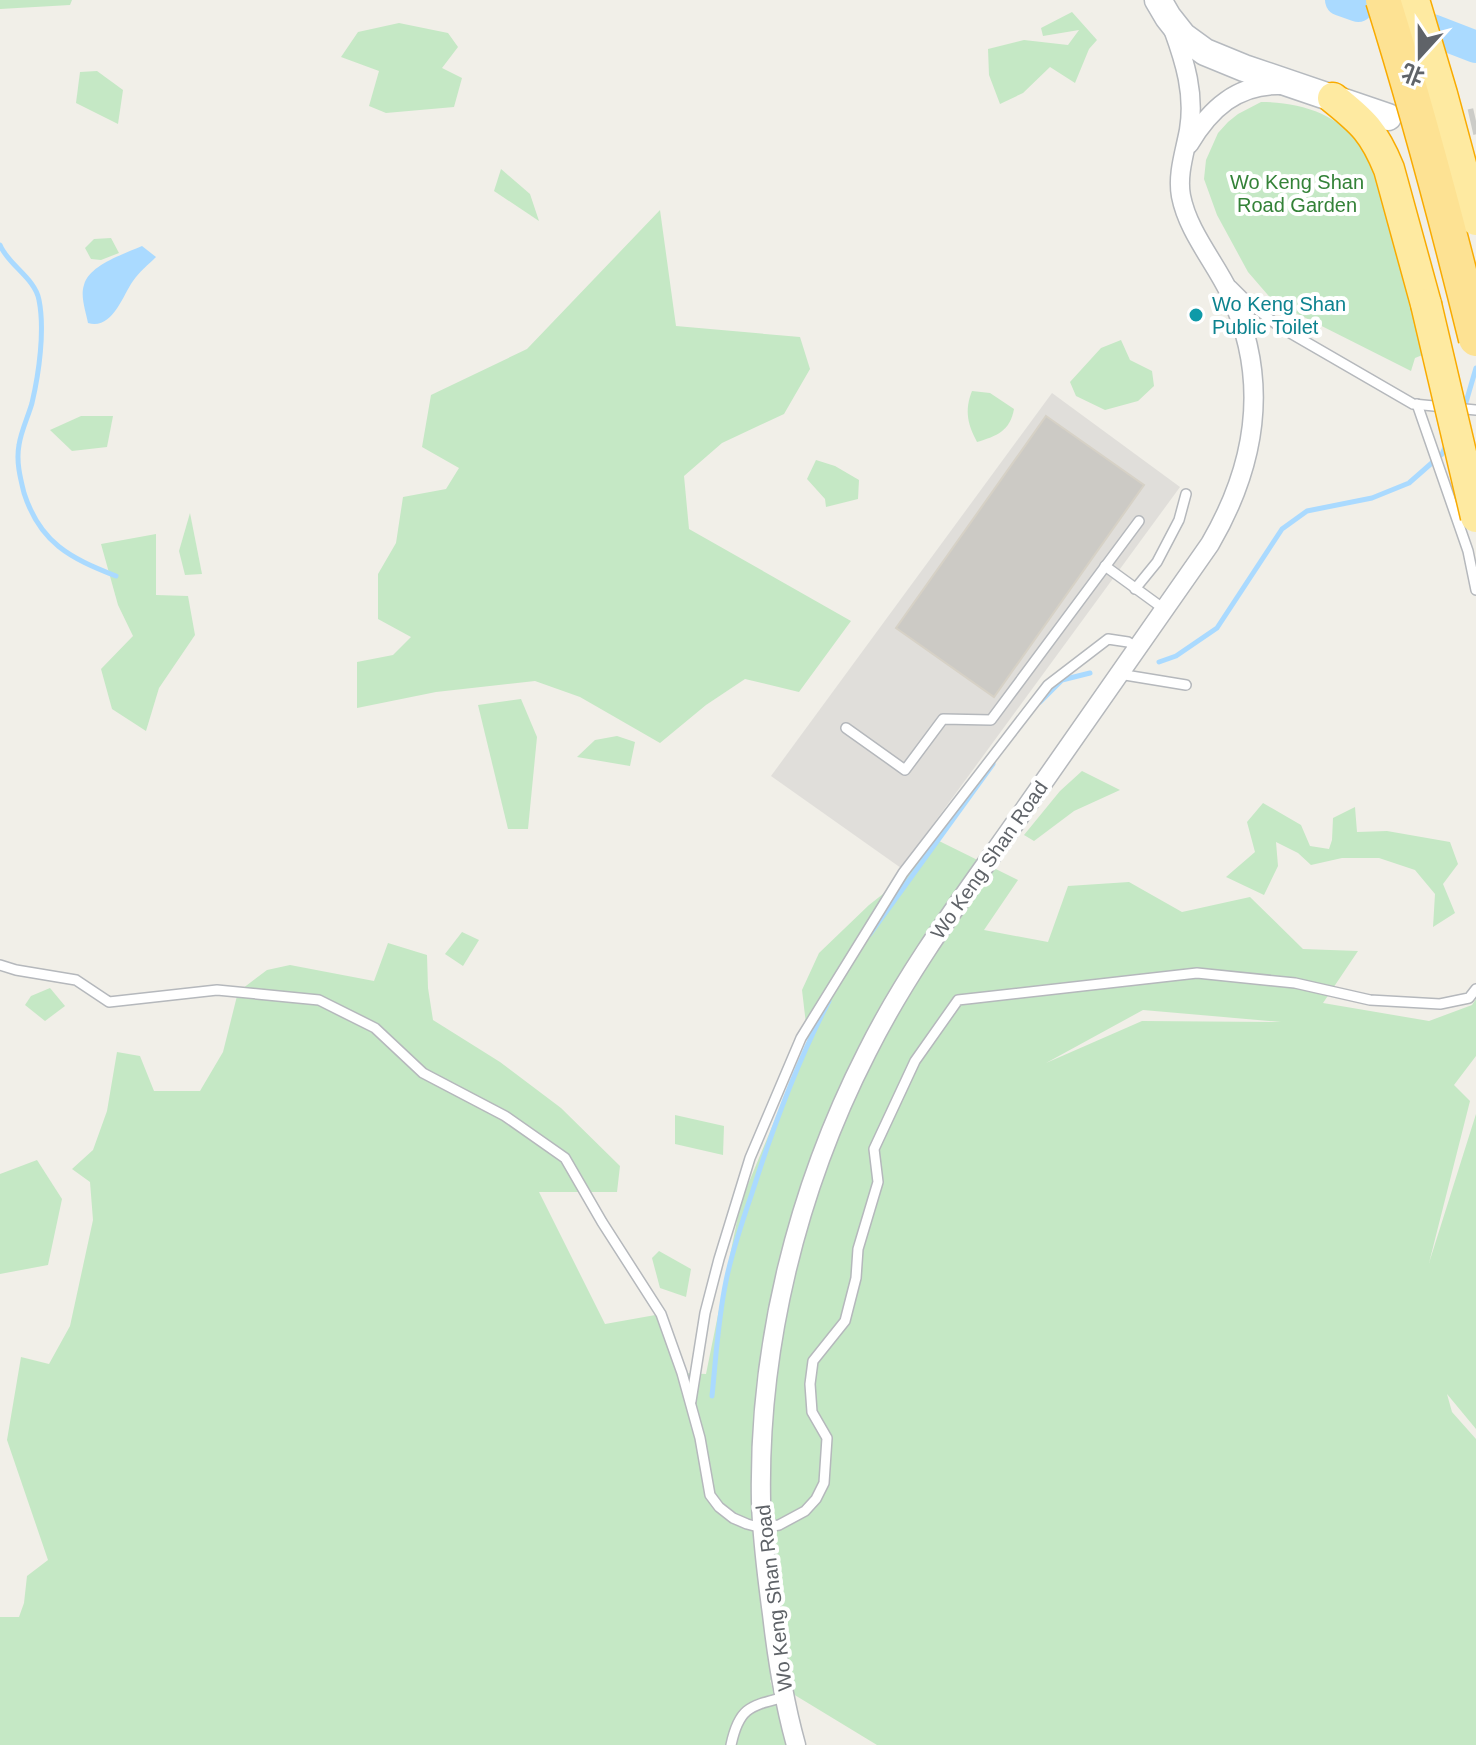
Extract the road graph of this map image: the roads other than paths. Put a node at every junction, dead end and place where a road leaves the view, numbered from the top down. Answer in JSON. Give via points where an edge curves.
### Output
{"nodes":[{"id":1,"x":1383,"y":0,"type":"edge"},
{"id":2,"x":1414,"y":0,"type":"edge"},
{"id":3,"x":1162,"y":7,"type":"edge"},
{"id":4,"x":1295,"y":85,"type":"junction"},
{"id":5,"x":1333,"y":98,"type":"junction"},
{"id":6,"x":1388,"y":117,"type":"dead end"},
{"id":7,"x":1184,"y":153,"type":"junction"},
{"id":8,"x":1476,"y":220,"type":"edge"},
{"id":9,"x":1215,"y":267,"type":"junction"},
{"id":10,"x":1476,"y":339,"type":"edge"},
{"id":11,"x":1417,"y":404,"type":"junction"},
{"id":12,"x":1476,"y":410,"type":"edge"},
{"id":13,"x":1186,"y":494,"type":"dead end"},
{"id":14,"x":1476,"y":517,"type":"edge"},
{"id":15,"x":1139,"y":521,"type":"dead end"},
{"id":16,"x":1105,"y":566,"type":"junction"},
{"id":17,"x":1135,"y":589,"type":"junction"},
{"id":18,"x":1476,"y":590,"type":"edge"},
{"id":19,"x":1165,"y":609,"type":"junction"},
{"id":20,"x":1137,"y":648,"type":"junction"},
{"id":21,"x":1119,"y":674,"type":"junction"},
{"id":22,"x":1186,"y":685,"type":"dead end"},
{"id":23,"x":846,"y":728,"type":"dead end"},
{"id":24,"x":0,"y":965,"type":"edge"},
{"id":25,"x":1476,"y":989,"type":"edge"},
{"id":26,"x":690,"y":1405,"type":"junction"},
{"id":27,"x":762,"y":1528,"type":"junction"},
{"id":28,"x":785,"y":1697,"type":"junction"},
{"id":29,"x":731,"y":1745,"type":"edge"},
{"id":30,"x":796,"y":1745,"type":"edge"}],
"edges":[{"from":1,"to":10,"type":"highway","bridge":true},
{"from":2,"to":8,"type":"highway","bridge":true},
{"from":3,"to":4,"type":"main road","via":[[1183,36],[1205,52]]},
{"from":3,"to":7,"type":"street","name":"Wo Keng Shan Road","via":[[1190,89]]},
{"from":4,"to":5,"type":"main road"},
{"from":4,"to":7,"type":"street","via":[[1259,87],[1231,98],[1212,112]]},
{"from":5,"to":6,"type":"main road"},
{"from":5,"to":14,"type":"highway","bridge":true,"via":[[1368,129],[1389,169]]},
{"from":7,"to":9,"type":"street","name":"Wo Keng Shan Road","via":[[1182,200]]},
{"from":9,"to":11,"type":"lane","via":[[1280,327]]},
{"from":9,"to":19,"type":"street","name":"Wo Keng Shan Road","via":[[1249,350],[1253,429],[1230,507]]},
{"from":11,"to":12,"type":"lane"},
{"from":11,"to":18,"type":"lane","via":[[1468,551]]},
{"from":13,"to":17,"type":"lane","via":[[1157,562]]},
{"from":15,"to":16,"type":"lane"},
{"from":16,"to":17,"type":"lane"},
{"from":16,"to":23,"type":"lane","via":[[991,720],[943,719],[905,770]]},
{"from":17,"to":19,"type":"lane"},
{"from":19,"to":20,"type":"street","name":"Wo Keng Shan Road"},
{"from":20,"to":21,"type":"street","name":"Wo Keng Shan Road"},
{"from":20,"to":26,"type":"lane","via":[[1108,639],[1048,685],[903,873],[801,1038],[750,1158],[723,1244]]},
{"from":21,"to":22,"type":"lane"},
{"from":21,"to":27,"type":"street","name":"Wo Keng Shan Road","via":[[919,961],[836,1118],[799,1222],[776,1324],[764,1417]]},
{"from":24,"to":26,"type":"lane","via":[[76,980],[109,1002],[238,992],[319,1000],[375,1028],[423,1073],[505,1116],[565,1158],[661,1314]]},
{"from":25,"to":27,"type":"lane","via":[[1469,998],[1440,1004],[1398,1002],[1295,983],[1197,973],[958,1000],[915,1061],[874,1149],[878,1182],[845,1321],[813,1361],[812,1412],[827,1438],[824,1483],[805,1511]]},
{"from":26,"to":27,"type":"lane","via":[[710,1495],[733,1518]]},
{"from":27,"to":28,"type":"street","name":"Wo Keng Shan Road"},
{"from":28,"to":29,"type":"lane","via":[[744,1713]]},
{"from":28,"to":30,"type":"street","name":"Wo Keng Shan Road"}]}
